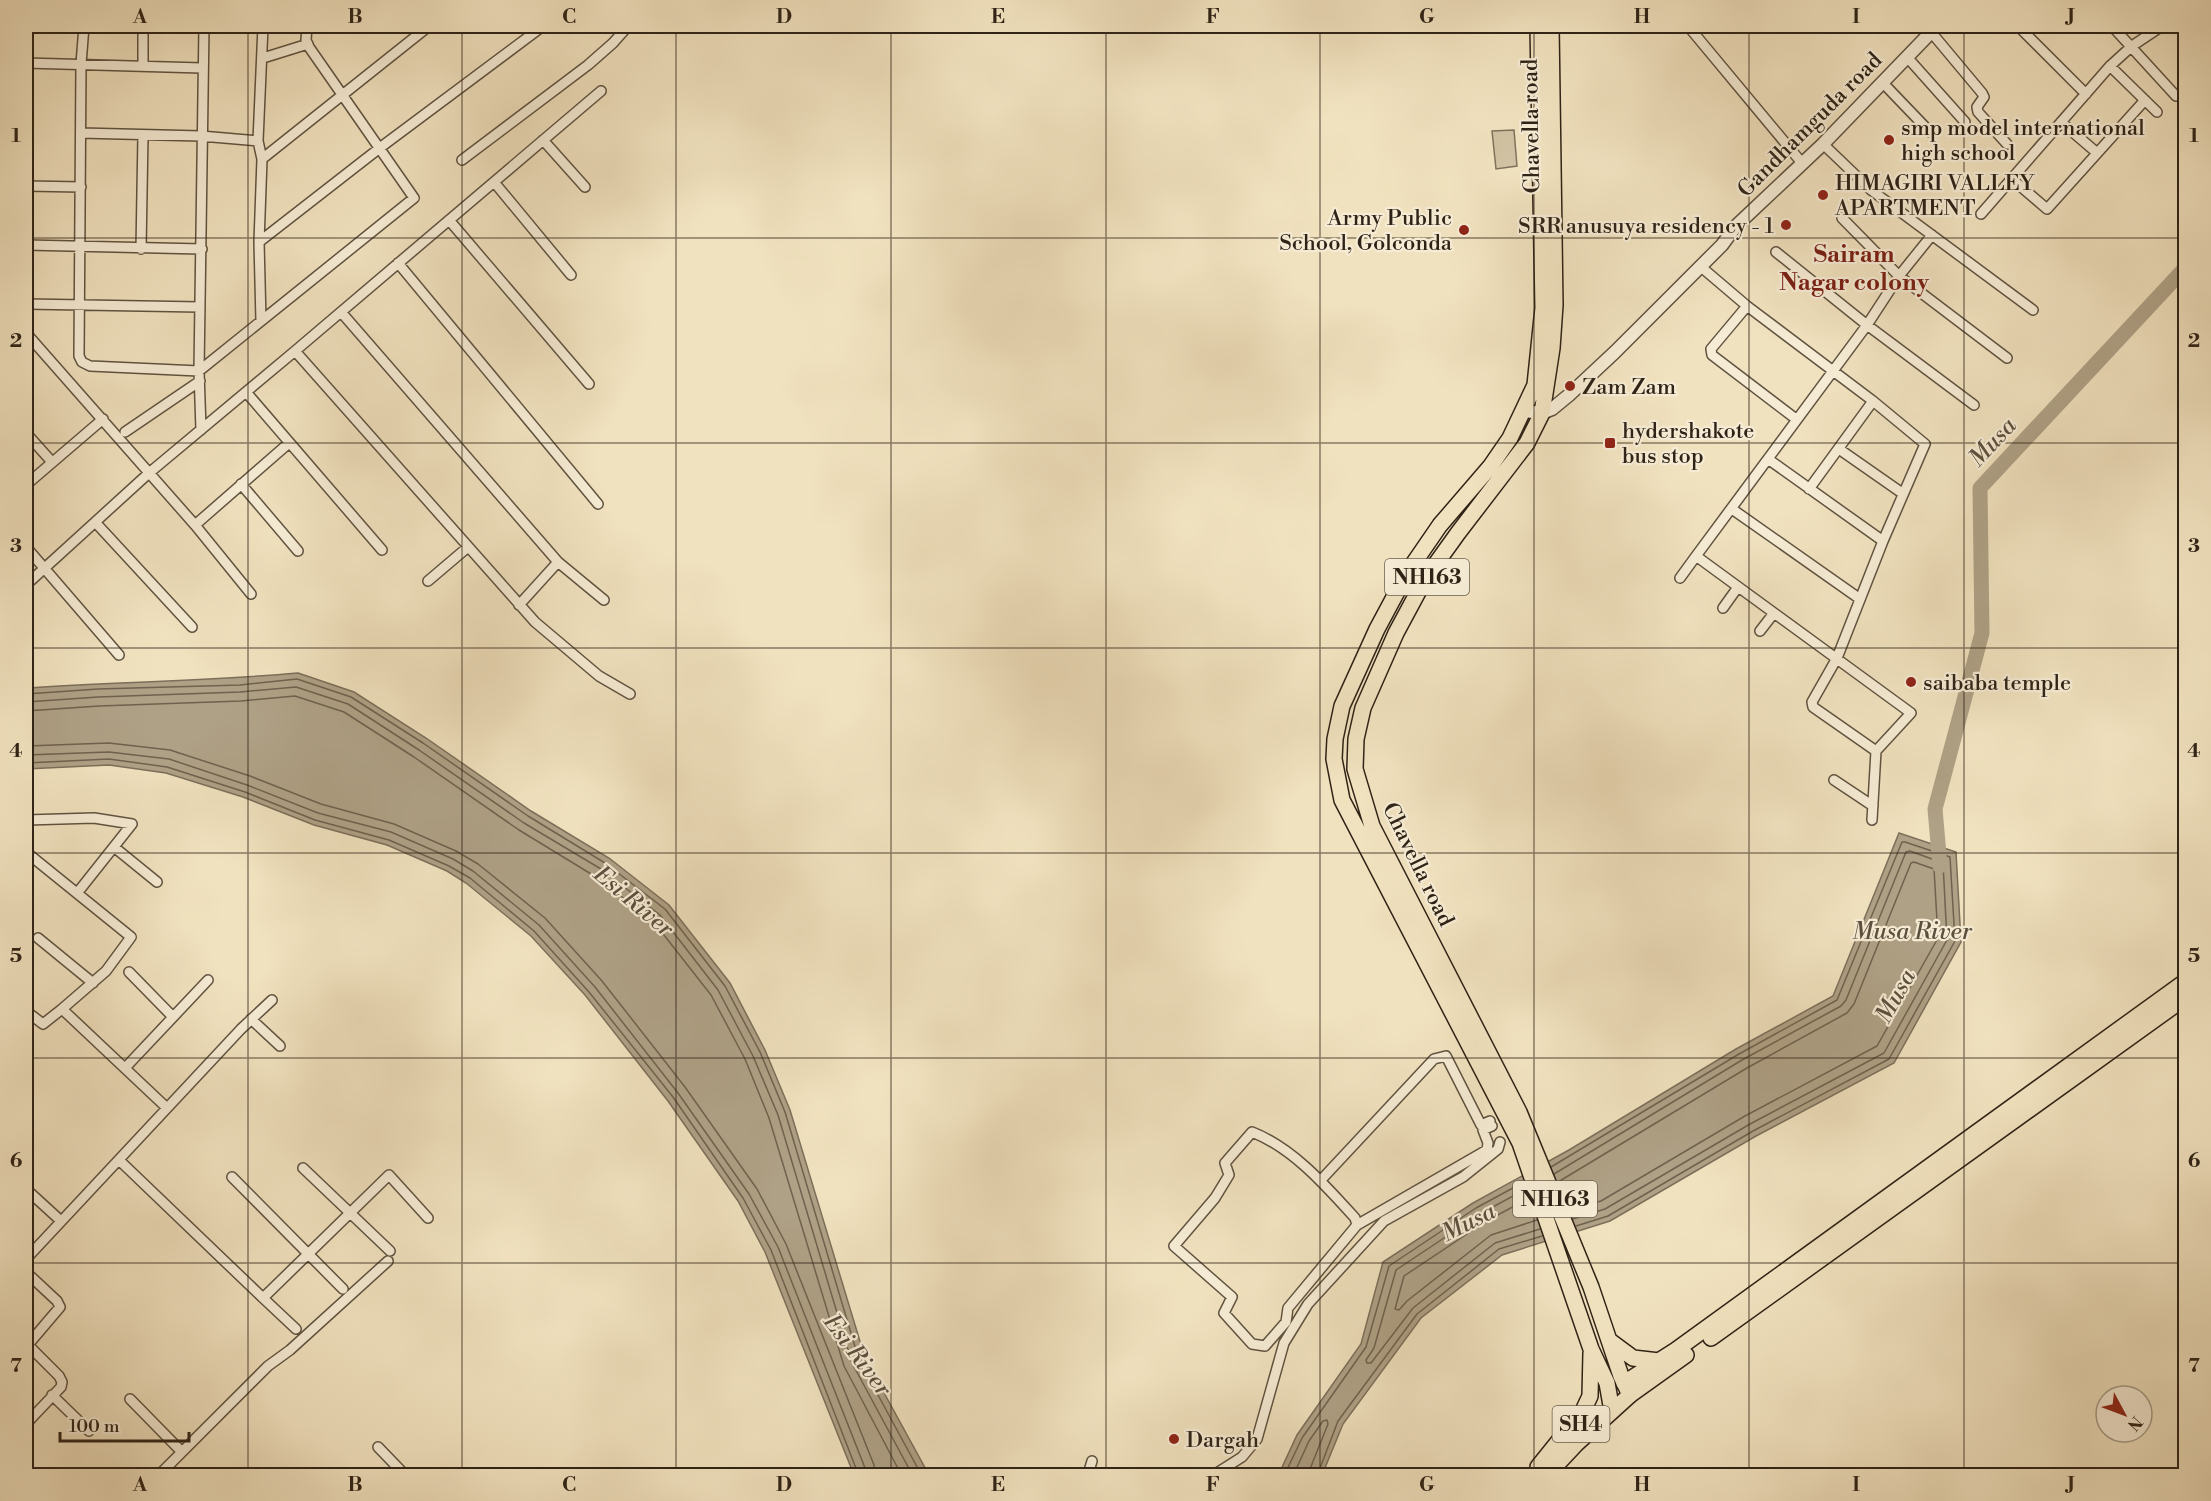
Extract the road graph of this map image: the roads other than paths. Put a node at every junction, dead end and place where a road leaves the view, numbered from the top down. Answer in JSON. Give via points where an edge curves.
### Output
{"nodes":[{"id":1,"x":84,"y":26,"type":"edge"},
{"id":2,"x":143,"y":26,"type":"edge"},
{"id":3,"x":204,"y":26,"type":"edge"},
{"id":4,"x":263,"y":26,"type":"edge"},
{"id":5,"x":307,"y":26,"type":"edge"},
{"id":6,"x":429,"y":26,"type":"edge"},
{"id":7,"x":543,"y":26,"type":"edge"},
{"id":8,"x":628,"y":26,"type":"edge"},
{"id":9,"x":1538,"y":26,"type":"edge"},
{"id":10,"x":1551,"y":26,"type":"edge"},
{"id":11,"x":1688,"y":26,"type":"edge"},
{"id":12,"x":2018,"y":26,"type":"edge"},
{"id":13,"x":2112,"y":26,"type":"edge"},
{"id":14,"x":2162,"y":26,"type":"edge"},
{"id":15,"x":2179,"y":26,"type":"edge"},
{"id":16,"x":1934,"y":29,"type":"edge"},
{"id":17,"x":2186,"y":34,"type":"edge"},
{"id":18,"x":308,"y":44,"type":"junction"},
{"id":19,"x":2132,"y":46,"type":"junction"},
{"id":20,"x":1907,"y":57,"type":"junction"},
{"id":21,"x":263,"y":58,"type":"junction"},
{"id":22,"x":26,"y":63,"type":"edge"},
{"id":23,"x":81,"y":64,"type":"junction"},
{"id":24,"x":143,"y":66,"type":"junction"},
{"id":25,"x":2110,"y":66,"type":"junction"},
{"id":26,"x":202,"y":68,"type":"junction"},
{"id":27,"x":1883,"y":83,"type":"junction"},
{"id":28,"x":601,"y":91,"type":"dead end"},
{"id":29,"x":2086,"y":94,"type":"junction"},
{"id":30,"x":342,"y":96,"type":"junction"},
{"id":31,"x":2176,"y":96,"type":"dead end"},
{"id":32,"x":2145,"y":100,"type":"junction"},
{"id":33,"x":2157,"y":112,"type":"dead end"},
{"id":34,"x":1965,"y":122,"type":"dead end"},
{"id":35,"x":2061,"y":122,"type":"junction"},
{"id":36,"x":1930,"y":132,"type":"dead end"},
{"id":37,"x":81,"y":133,"type":"junction"},
{"id":38,"x":143,"y":135,"type":"junction"},
{"id":39,"x":201,"y":136,"type":"junction"},
{"id":40,"x":543,"y":140,"type":"junction"},
{"id":41,"x":258,"y":141,"type":"junction"},
{"id":42,"x":1823,"y":144,"type":"junction"},
{"id":43,"x":2007,"y":144,"type":"dead end"},
{"id":44,"x":381,"y":147,"type":"junction"},
{"id":45,"x":2096,"y":152,"type":"junction"},
{"id":46,"x":262,"y":159,"type":"junction"},
{"id":47,"x":462,"y":160,"type":"dead end"},
{"id":48,"x":1802,"y":163,"type":"junction"},
{"id":49,"x":2012,"y":179,"type":"junction"},
{"id":50,"x":494,"y":182,"type":"junction"},
{"id":51,"x":26,"y":186,"type":"edge"},
{"id":52,"x":81,"y":187,"type":"junction"},
{"id":53,"x":585,"y":187,"type":"dead end"},
{"id":54,"x":1981,"y":214,"type":"dead end"},
{"id":55,"x":1842,"y":218,"type":"dead end"},
{"id":56,"x":449,"y":220,"type":"junction"},
{"id":57,"x":1932,"y":235,"type":"junction"},
{"id":58,"x":259,"y":242,"type":"junction"},
{"id":59,"x":26,"y":245,"type":"edge"},
{"id":60,"x":81,"y":246,"type":"junction"},
{"id":61,"x":141,"y":249,"type":"junction"},
{"id":62,"x":202,"y":249,"type":"junction"},
{"id":63,"x":1776,"y":252,"type":"dead end"},
{"id":64,"x":398,"y":263,"type":"junction"},
{"id":65,"x":1700,"y":266,"type":"junction"},
{"id":66,"x":571,"y":275,"type":"dead end"},
{"id":67,"x":1899,"y":276,"type":"junction"},
{"id":68,"x":26,"y":304,"type":"edge"},
{"id":69,"x":81,"y":305,"type":"junction"},
{"id":70,"x":1747,"y":306,"type":"junction"},
{"id":71,"x":200,"y":307,"type":"junction"},
{"id":72,"x":2033,"y":310,"type":"dead end"},
{"id":73,"x":341,"y":312,"type":"junction"},
{"id":74,"x":261,"y":321,"type":"junction"},
{"id":75,"x":1867,"y":325,"type":"junction"},
{"id":76,"x":26,"y":333,"type":"edge"},
{"id":77,"x":295,"y":351,"type":"junction"},
{"id":78,"x":2007,"y":358,"type":"dead end"},
{"id":79,"x":1832,"y":371,"type":"junction"},
{"id":80,"x":199,"y":376,"type":"junction"},
{"id":81,"x":589,"y":384,"type":"dead end"},
{"id":82,"x":246,"y":392,"type":"junction"},
{"id":83,"x":1873,"y":401,"type":"junction"},
{"id":84,"x":1974,"y":405,"type":"dead end"},
{"id":85,"x":1524,"y":411,"type":"junction"},
{"id":86,"x":1542,"y":413,"type":"junction"},
{"id":87,"x":102,"y":418,"type":"junction"},
{"id":88,"x":1796,"y":419,"type":"junction"},
{"id":89,"x":201,"y":430,"type":"junction"},
{"id":90,"x":125,"y":432,"type":"dead end"},
{"id":91,"x":26,"y":433,"type":"edge"},
{"id":92,"x":290,"y":443,"type":"junction"},
{"id":93,"x":1839,"y":449,"type":"junction"},
{"id":94,"x":1768,"y":459,"type":"junction"},
{"id":95,"x":52,"y":462,"type":"junction"},
{"id":96,"x":149,"y":473,"type":"junction"},
{"id":97,"x":26,"y":484,"type":"edge"},
{"id":98,"x":241,"y":484,"type":"junction"},
{"id":99,"x":1809,"y":489,"type":"junction"},
{"id":100,"x":1902,"y":493,"type":"junction"},
{"id":101,"x":598,"y":504,"type":"dead end"},
{"id":102,"x":1732,"y":509,"type":"junction"},
{"id":103,"x":95,"y":522,"type":"junction"},
{"id":104,"x":195,"y":525,"type":"junction"},
{"id":105,"x":1882,"y":541,"type":"junction"},
{"id":106,"x":26,"y":547,"type":"edge"},
{"id":107,"x":468,"y":547,"type":"junction"},
{"id":108,"x":382,"y":550,"type":"dead end"},
{"id":109,"x":298,"y":551,"type":"dead end"},
{"id":110,"x":1696,"y":556,"type":"junction"},
{"id":111,"x":558,"y":562,"type":"junction"},
{"id":112,"x":44,"y":569,"type":"junction"},
{"id":113,"x":1680,"y":578,"type":"dead end"},
{"id":114,"x":428,"y":581,"type":"dead end"},
{"id":115,"x":26,"y":585,"type":"edge"},
{"id":116,"x":1738,"y":587,"type":"junction"},
{"id":117,"x":251,"y":594,"type":"dead end"},
{"id":118,"x":1860,"y":599,"type":"junction"},
{"id":119,"x":604,"y":600,"type":"dead end"},
{"id":120,"x":519,"y":605,"type":"junction"},
{"id":121,"x":1723,"y":608,"type":"dead end"},
{"id":122,"x":1774,"y":613,"type":"junction"},
{"id":123,"x":192,"y":627,"type":"dead end"},
{"id":124,"x":1760,"y":631,"type":"dead end"},
{"id":125,"x":119,"y":655,"type":"dead end"},
{"id":126,"x":1837,"y":658,"type":"junction"},
{"id":127,"x":630,"y":694,"type":"dead end"},
{"id":128,"x":1876,"y":751,"type":"junction"},
{"id":129,"x":1834,"y":780,"type":"dead end"},
{"id":130,"x":1873,"y":806,"type":"junction"},
{"id":131,"x":26,"y":820,"type":"edge"},
{"id":132,"x":1872,"y":820,"type":"dead end"},
{"id":133,"x":114,"y":847,"type":"junction"},
{"id":134,"x":26,"y":852,"type":"edge"},
{"id":135,"x":157,"y":882,"type":"dead end"},
{"id":136,"x":78,"y":892,"type":"junction"},
{"id":137,"x":39,"y":938,"type":"dead end"},
{"id":138,"x":129,"y":972,"type":"dead end"},
{"id":139,"x":208,"y":980,"type":"dead end"},
{"id":140,"x":2186,"y":981,"type":"edge"},
{"id":141,"x":93,"y":983,"type":"junction"},
{"id":142,"x":2186,"y":997,"type":"edge"},
{"id":143,"x":272,"y":1000,"type":"dead end"},
{"id":144,"x":62,"y":1009,"type":"junction"},
{"id":145,"x":26,"y":1011,"type":"edge"},
{"id":146,"x":172,"y":1016,"type":"junction"},
{"id":147,"x":251,"y":1019,"type":"junction"},
{"id":148,"x":280,"y":1046,"type":"dead end"},
{"id":149,"x":124,"y":1068,"type":"junction"},
{"id":150,"x":167,"y":1108,"type":"junction"},
{"id":151,"x":1513,"y":1115,"type":"junction"},
{"id":152,"x":1488,"y":1143,"type":"junction"},
{"id":153,"x":119,"y":1160,"type":"junction"},
{"id":154,"x":303,"y":1168,"type":"dead end"},
{"id":155,"x":232,"y":1177,"type":"dead end"},
{"id":156,"x":1321,"y":1180,"type":"junction"},
{"id":157,"x":26,"y":1190,"type":"edge"},
{"id":158,"x":349,"y":1212,"type":"junction"},
{"id":159,"x":428,"y":1218,"type":"dead end"},
{"id":160,"x":61,"y":1221,"type":"junction"},
{"id":161,"x":1357,"y":1225,"type":"junction"},
{"id":162,"x":307,"y":1254,"type":"junction"},
{"id":163,"x":26,"y":1259,"type":"edge"},
{"id":164,"x":26,"y":1272,"type":"edge"},
{"id":165,"x":343,"y":1289,"type":"dead end"},
{"id":166,"x":263,"y":1298,"type":"junction"},
{"id":167,"x":296,"y":1329,"type":"dead end"},
{"id":168,"x":1610,"y":1341,"type":"junction"},
{"id":169,"x":26,"y":1346,"type":"edge"},
{"id":170,"x":1591,"y":1349,"type":"junction"},
{"id":171,"x":1659,"y":1361,"type":"junction"},
{"id":172,"x":1625,"y":1385,"type":"junction"},
{"id":173,"x":52,"y":1395,"type":"junction"},
{"id":174,"x":1609,"y":1397,"type":"junction"},
{"id":175,"x":130,"y":1399,"type":"dead end"},
{"id":176,"x":26,"y":1424,"type":"edge"},
{"id":177,"x":89,"y":1431,"type":"dead end"},
{"id":178,"x":378,"y":1447,"type":"dead end"},
{"id":179,"x":181,"y":1451,"type":"junction"},
{"id":180,"x":1092,"y":1461,"type":"dead end"},
{"id":181,"x":1538,"y":1473,"type":"edge"},
{"id":182,"x":158,"y":1476,"type":"edge"},
{"id":183,"x":406,"y":1476,"type":"edge"},
{"id":184,"x":1090,"y":1476,"type":"edge"},
{"id":185,"x":1212,"y":1476,"type":"edge"}],
"edges":[{"from":1,"to":23,"type":"street"},
{"from":2,"to":24,"type":"street"},
{"from":3,"to":26,"type":"street"},
{"from":4,"to":21,"type":"street"},
{"from":5,"to":18,"type":"street"},
{"from":6,"to":30,"type":"street"},
{"from":7,"to":44,"type":"street"},
{"from":8,"to":47,"type":"street","via":[[588,65]]},
{"from":9,"to":85,"type":"main road","name":"Chavella road","number":"NH163","via":[[1543,308],[1535,385]]},
{"from":10,"to":86,"type":"main road","name":"Chavella road","number":"NH163","via":[[1554,305]]},
{"from":11,"to":48,"type":"street"},
{"from":12,"to":29,"type":"street"},
{"from":13,"to":19,"type":"street"},
{"from":14,"to":19,"type":"street"},
{"from":15,"to":17,"type":"street"},
{"from":16,"to":20,"type":"street","name":"Gandhamguda road"},
{"from":16,"to":43,"type":"street","via":[[1982,93],[1978,112]]},
{"from":18,"to":21,"type":"street"},
{"from":18,"to":30,"type":"street"},
{"from":19,"to":25,"type":"street"},
{"from":19,"to":31,"type":"street"},
{"from":20,"to":27,"type":"street","name":"Gandhamguda road"},
{"from":20,"to":34,"type":"street"},
{"from":21,"to":41,"type":"street"},
{"from":22,"to":23,"type":"street"},
{"from":23,"to":24,"type":"street"},
{"from":23,"to":37,"type":"street"},
{"from":24,"to":26,"type":"street"},
{"from":25,"to":29,"type":"street"},
{"from":25,"to":32,"type":"street"},
{"from":26,"to":39,"type":"street"},
{"from":27,"to":36,"type":"street"},
{"from":27,"to":42,"type":"street","name":"Gandhamguda road"},
{"from":28,"to":40,"type":"street"},
{"from":29,"to":35,"type":"street"},
{"from":30,"to":44,"type":"street"},
{"from":30,"to":46,"type":"street"},
{"from":32,"to":33,"type":"street"},
{"from":32,"to":45,"type":"street"},
{"from":35,"to":45,"type":"street"},
{"from":35,"to":49,"type":"street"},
{"from":37,"to":38,"type":"street"},
{"from":37,"to":52,"type":"street"},
{"from":38,"to":39,"type":"street"},
{"from":38,"to":61,"type":"street"},
{"from":39,"to":41,"type":"street"},
{"from":39,"to":62,"type":"street"},
{"from":40,"to":50,"type":"street"},
{"from":40,"to":53,"type":"street"},
{"from":41,"to":46,"type":"street"},
{"from":42,"to":48,"type":"street","name":"Gandhamguda road"},
{"from":42,"to":57,"type":"street","via":[[1871,190]]},
{"from":44,"to":58,"type":"street"},
{"from":44,"to":74,"type":"street","via":[[414,198]]},
{"from":45,"to":49,"type":"street","via":[[2047,209]]},
{"from":46,"to":58,"type":"street"},
{"from":48,"to":65,"type":"street","name":"Gandhamguda road"},
{"from":49,"to":54,"type":"street"},
{"from":50,"to":56,"type":"street"},
{"from":50,"to":66,"type":"street"},
{"from":51,"to":52,"type":"street"},
{"from":52,"to":60,"type":"street"},
{"from":55,"to":67,"type":"street"},
{"from":56,"to":64,"type":"street"},
{"from":56,"to":81,"type":"street"},
{"from":57,"to":67,"type":"street"},
{"from":57,"to":72,"type":"street"},
{"from":58,"to":74,"type":"street"},
{"from":59,"to":60,"type":"street"},
{"from":60,"to":61,"type":"street"},
{"from":60,"to":69,"type":"street"},
{"from":61,"to":62,"type":"street"},
{"from":62,"to":71,"type":"street"},
{"from":63,"to":75,"type":"street"},
{"from":64,"to":73,"type":"street"},
{"from":64,"to":101,"type":"street"},
{"from":65,"to":70,"type":"street"},
{"from":65,"to":86,"type":"street","name":"Gandhamguda road","via":[[1569,395]]},
{"from":67,"to":75,"type":"street"},
{"from":67,"to":78,"type":"street"},
{"from":68,"to":69,"type":"street"},
{"from":69,"to":71,"type":"street"},
{"from":69,"to":80,"type":"street","via":[[82,362],[90,366]]},
{"from":70,"to":79,"type":"street"},
{"from":70,"to":88,"type":"street","via":[[1711,349],[1712,355]]},
{"from":71,"to":80,"type":"street"},
{"from":73,"to":77,"type":"street"},
{"from":73,"to":111,"type":"street"},
{"from":74,"to":80,"type":"street"},
{"from":75,"to":79,"type":"street"},
{"from":75,"to":84,"type":"street"},
{"from":76,"to":87,"type":"street"},
{"from":77,"to":82,"type":"street"},
{"from":77,"to":107,"type":"street"},
{"from":79,"to":83,"type":"street"},
{"from":79,"to":88,"type":"street"},
{"from":80,"to":89,"type":"street"},
{"from":80,"to":90,"type":"street"},
{"from":82,"to":89,"type":"street"},
{"from":82,"to":92,"type":"street"},
{"from":83,"to":93,"type":"street"},
{"from":83,"to":100,"type":"street","via":[[1925,444]]},
{"from":85,"to":86,"type":"street"},
{"from":85,"to":151,"type":"main road","name":"Chavella road","number":"NH163","via":[[1497,457],[1440,525],[1407,573],[1342,706],[1334,759],[1342,800]]},
{"from":86,"to":151,"type":"main road","name":"Chavella road","number":"NH163","via":[[1527,443],[1425,579],[1363,708],[1355,755],[1359,788],[1372,826]]},
{"from":87,"to":95,"type":"street"},
{"from":87,"to":96,"type":"street"},
{"from":88,"to":94,"type":"street"},
{"from":89,"to":96,"type":"street"},
{"from":91,"to":95,"type":"street"},
{"from":92,"to":98,"type":"street"},
{"from":92,"to":108,"type":"street"},
{"from":93,"to":99,"type":"street"},
{"from":93,"to":100,"type":"street"},
{"from":94,"to":99,"type":"street"},
{"from":94,"to":102,"type":"street"},
{"from":95,"to":97,"type":"street"},
{"from":96,"to":103,"type":"street"},
{"from":96,"to":104,"type":"street"},
{"from":98,"to":104,"type":"street"},
{"from":98,"to":109,"type":"street"},
{"from":99,"to":105,"type":"street"},
{"from":100,"to":105,"type":"street"},
{"from":102,"to":110,"type":"street"},
{"from":102,"to":118,"type":"street"},
{"from":103,"to":112,"type":"street"},
{"from":103,"to":123,"type":"street"},
{"from":104,"to":117,"type":"street"},
{"from":105,"to":118,"type":"street"},
{"from":106,"to":112,"type":"street"},
{"from":107,"to":114,"type":"street"},
{"from":107,"to":120,"type":"street"},
{"from":110,"to":113,"type":"street"},
{"from":110,"to":116,"type":"street"},
{"from":111,"to":119,"type":"street"},
{"from":111,"to":120,"type":"street"},
{"from":112,"to":115,"type":"street"},
{"from":112,"to":125,"type":"street"},
{"from":116,"to":121,"type":"street"},
{"from":116,"to":122,"type":"street"},
{"from":118,"to":126,"type":"street"},
{"from":120,"to":127,"type":"street","via":[[591,669]]},
{"from":122,"to":124,"type":"street"},
{"from":122,"to":126,"type":"street"},
{"from":126,"to":128,"type":"street","via":[[1813,699],[1813,707]]},
{"from":126,"to":128,"type":"street","via":[[1911,713]]},
{"from":128,"to":130,"type":"street"},
{"from":129,"to":130,"type":"street"},
{"from":130,"to":132,"type":"street"},
{"from":131,"to":133,"type":"street","via":[[94,818],[132,825]]},
{"from":133,"to":135,"type":"street"},
{"from":133,"to":136,"type":"street"},
{"from":134,"to":136,"type":"street"},
{"from":136,"to":141,"type":"street","via":[[131,937]]},
{"from":137,"to":141,"type":"street"},
{"from":138,"to":146,"type":"street"},
{"from":139,"to":146,"type":"street"},
{"from":140,"to":171,"type":"main road"},
{"from":141,"to":144,"type":"street"},
{"from":142,"to":172,"type":"main road"},
{"from":143,"to":147,"type":"street"},
{"from":144,"to":145,"type":"street","via":[[43,1024]]},
{"from":144,"to":149,"type":"street"},
{"from":146,"to":149,"type":"street"},
{"from":147,"to":148,"type":"street"},
{"from":147,"to":150,"type":"street"},
{"from":149,"to":150,"type":"street"},
{"from":150,"to":153,"type":"street"},
{"from":151,"to":168,"type":"main road","name":"Chavella road","number":"NH163","via":[[1591,1287]]},
{"from":151,"to":170,"type":"main road","number":"NH163"},
{"from":152,"to":156,"type":"street","via":[[1486,1126],[1446,1056],[1434,1059]]},
{"from":152,"to":161,"type":"street","via":[[1487,1150],[1476,1158]]},
{"from":152,"to":185,"type":"street","via":[[1499,1140],[1498,1149],[1463,1177],[1383,1221],[1308,1304],[1284,1343],[1257,1438],[1242,1457]]},
{"from":153,"to":160,"type":"street"},
{"from":153,"to":166,"type":"street"},
{"from":154,"to":158,"type":"street"},
{"from":155,"to":162,"type":"street"},
{"from":156,"to":161,"type":"street"},
{"from":156,"to":161,"type":"street","via":[[1269,1139],[1252,1132],[1225,1163],[1229,1175],[1215,1198],[1174,1246],[1232,1297],[1224,1313],[1252,1344],[1265,1346],[1286,1322],[1288,1308]]},
{"from":157,"to":160,"type":"street"},
{"from":158,"to":159,"type":"street","via":[[389,1175]]},
{"from":158,"to":162,"type":"street"},
{"from":158,"to":179,"type":"street","via":[[389,1256]]},
{"from":160,"to":163,"type":"street"},
{"from":162,"to":165,"type":"street"},
{"from":162,"to":166,"type":"street"},
{"from":164,"to":169,"type":"street","via":[[60,1307]]},
{"from":166,"to":167,"type":"street"},
{"from":168,"to":171,"type":"main road","via":[[1633,1358]]},
{"from":168,"to":172,"type":"main road","name":"Chavella road","number":"NH163"},
{"from":169,"to":173,"type":"street","via":[[59,1376],[61,1387]]},
{"from":170,"to":174,"type":"main road","number":"NH163"},
{"from":170,"to":181,"type":"main road","number":"NH163","via":[[1590,1396]]},
{"from":171,"to":172,"type":"main road","number":"SH4"},
{"from":172,"to":174,"type":"main road","number":"NH163"},
{"from":173,"to":176,"type":"street"},
{"from":173,"to":177,"type":"street"},
{"from":174,"to":181,"type":"main road","number":"NH163"},
{"from":175,"to":179,"type":"street"},
{"from":178,"to":183,"type":"street"},
{"from":179,"to":182,"type":"street"},
{"from":180,"to":184,"type":"street"}]}
